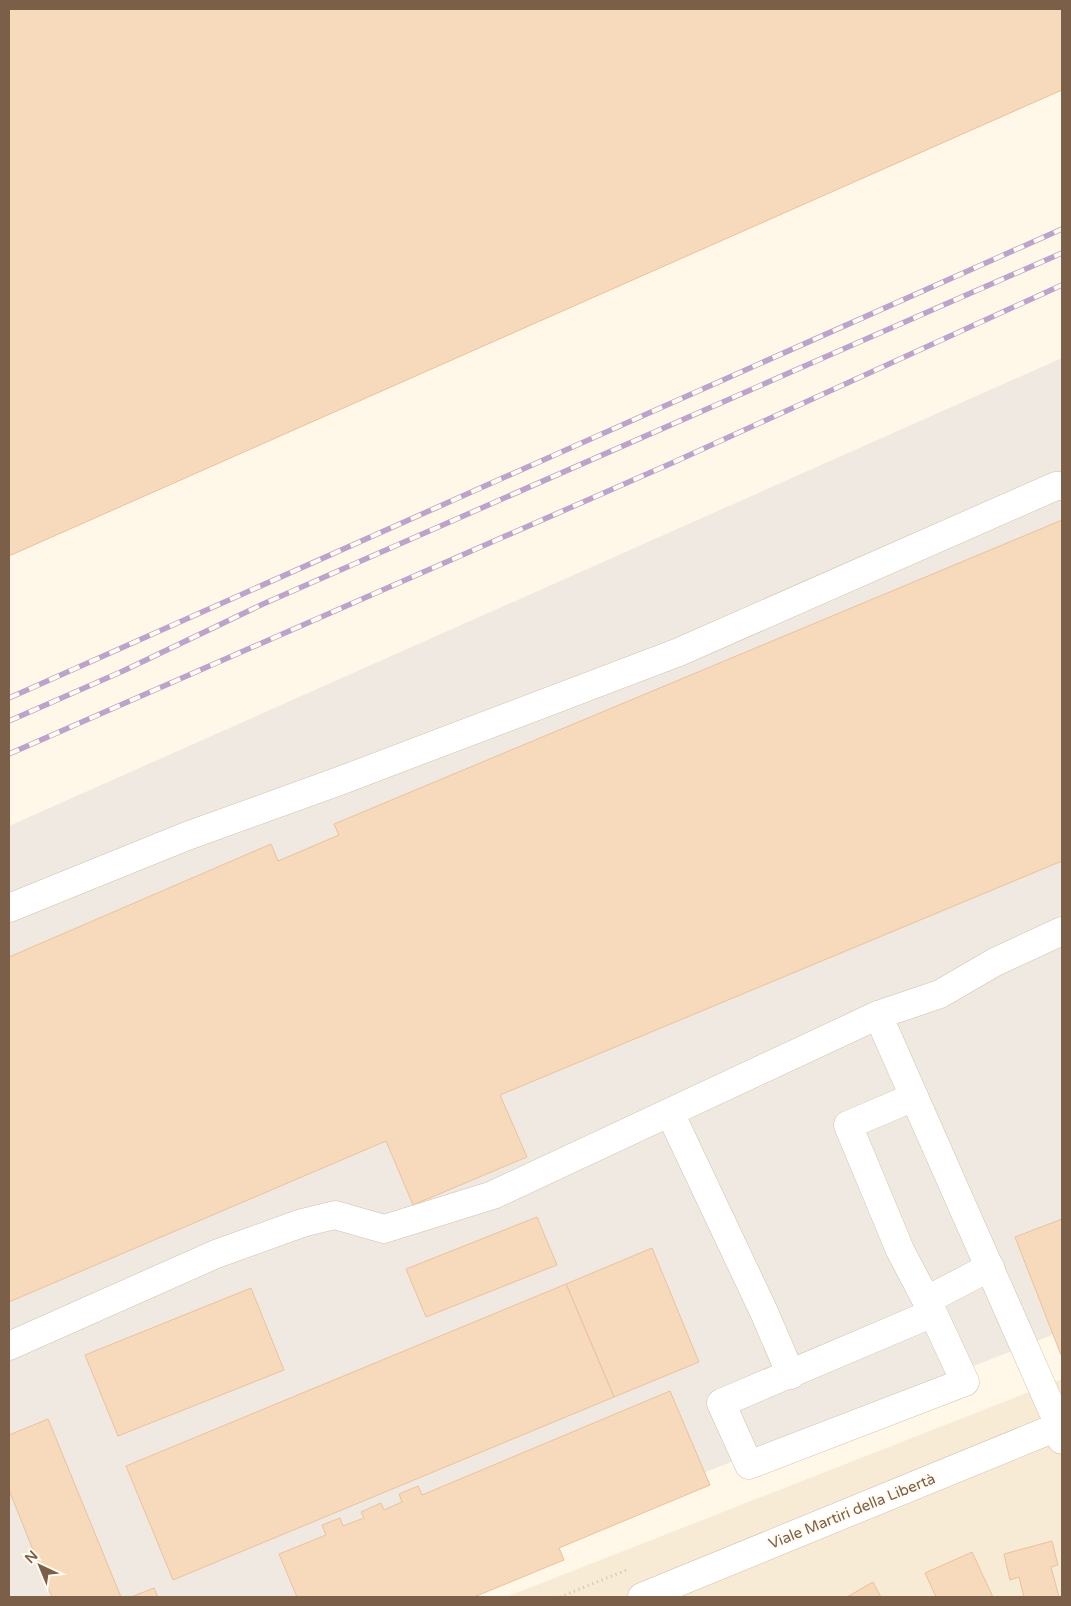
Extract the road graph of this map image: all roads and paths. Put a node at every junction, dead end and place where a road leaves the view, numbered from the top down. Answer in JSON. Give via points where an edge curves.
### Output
{"nodes":[{"id":1,"x":1062,"y":486,"type":"edge"},
{"id":2,"x":9,"y":908,"type":"edge"},
{"id":3,"x":1062,"y":931,"type":"edge"},
{"id":4,"x":878,"y":1016,"type":"junction"},
{"id":5,"x":914,"y":1097,"type":"junction"},
{"id":6,"x":670,"y":1112,"type":"junction"},
{"id":7,"x":990,"y":1267,"type":"junction"},
{"id":8,"x":930,"y":1306,"type":"junction"},
{"id":9,"x":9,"y":1346,"type":"edge"},
{"id":10,"x":791,"y":1375,"type":"junction"},
{"id":11,"x":1061,"y":1431,"type":"edge"},
{"id":12,"x":642,"y":1597,"type":"edge"}],
"edges":[{"from":1,"to":2,"type":"street","via":[[679,652],[187,836]]},
{"from":3,"to":4,"type":"street","via":[[995,962],[940,994]]},
{"from":4,"to":5,"type":"street"},
{"from":4,"to":6,"type":"street"},
{"from":5,"to":7,"type":"street"},
{"from":5,"to":8,"type":"street","via":[[848,1124],[900,1250]]},
{"from":6,"to":9,"type":"street","via":[[493,1195],[384,1229],[335,1214],[302,1223],[216,1254]]},
{"from":6,"to":10,"type":"street"},
{"from":7,"to":8,"type":"street"},
{"from":7,"to":11,"type":"street"},
{"from":8,"to":10,"type":"street"},
{"from":8,"to":10,"type":"street","via":[[965,1382],[749,1464],[721,1403]]},
{"from":11,"to":12,"type":"street","name":"Viale Martiri della Libertà"}]}
